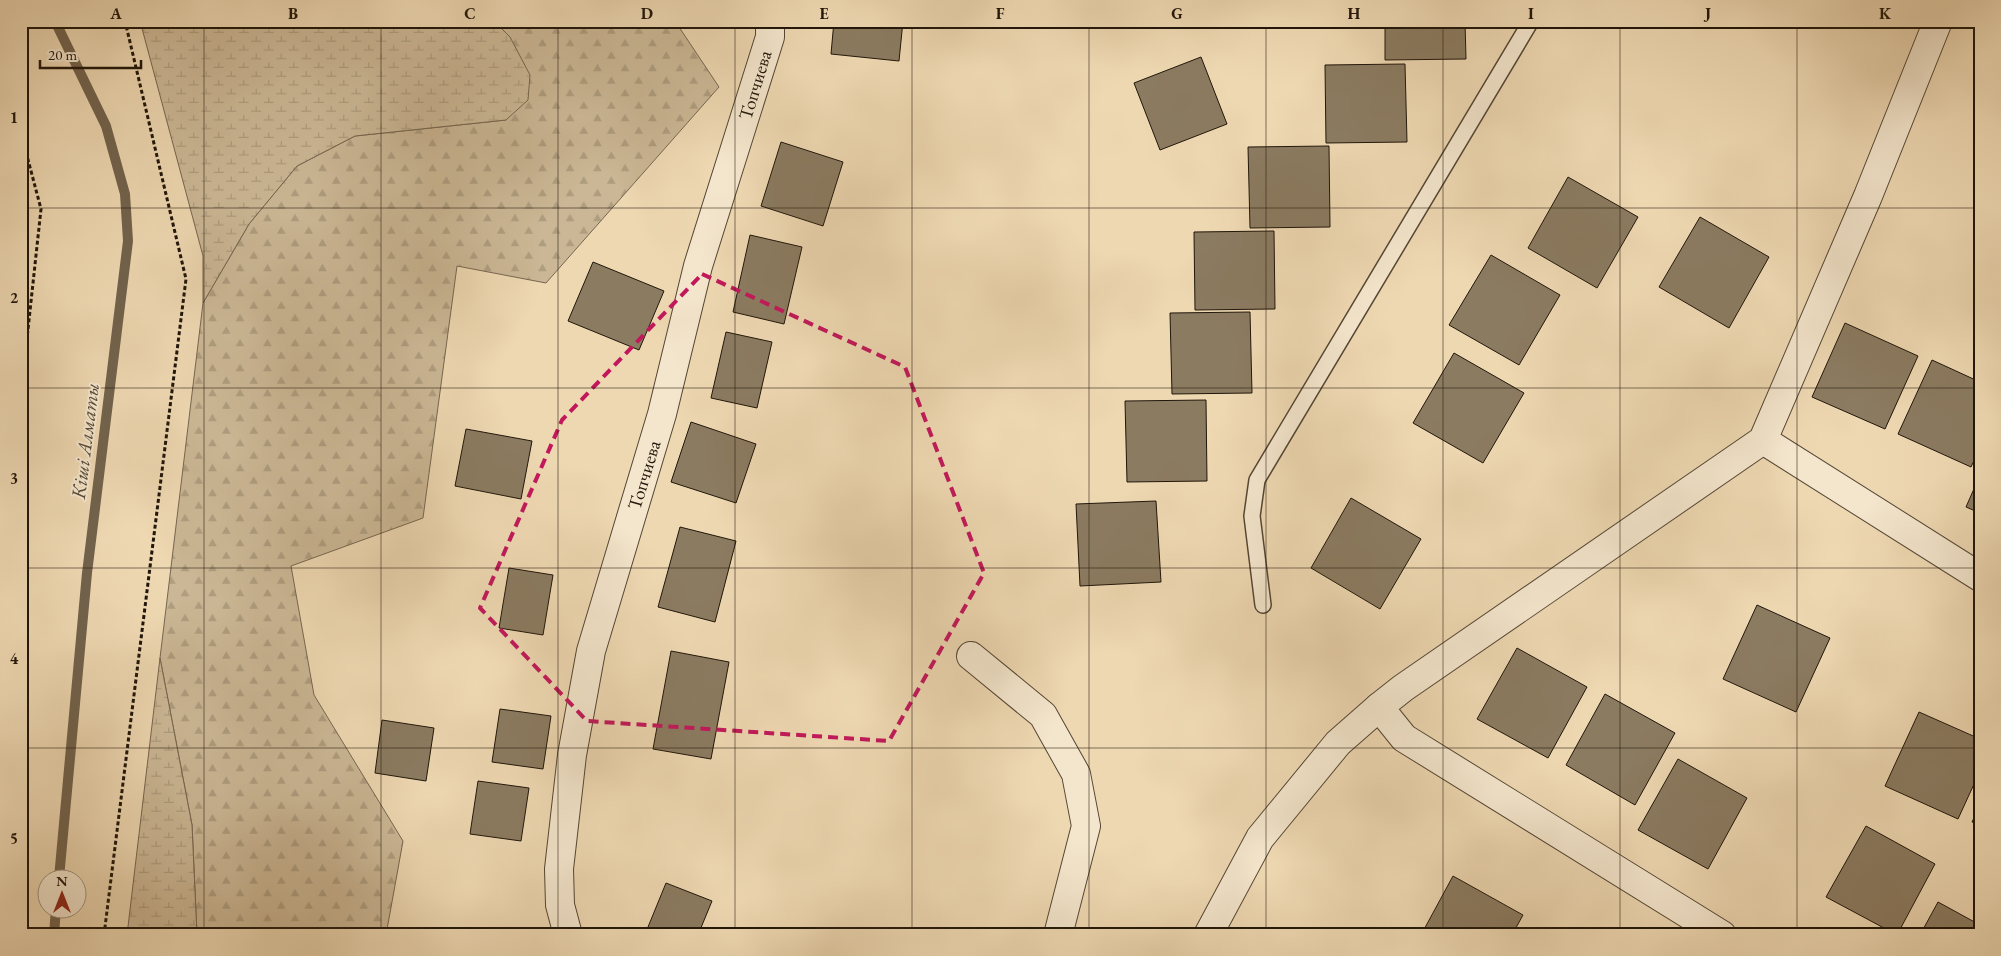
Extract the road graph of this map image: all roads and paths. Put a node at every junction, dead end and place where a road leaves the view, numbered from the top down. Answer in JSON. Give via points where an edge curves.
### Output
{"nodes":[{"id":1,"x":125,"y":21,"type":"edge"},
{"id":2,"x":770,"y":21,"type":"edge"},
{"id":3,"x":1532,"y":21,"type":"edge"},
{"id":4,"x":1938,"y":21,"type":"edge"},
{"id":5,"x":21,"y":133,"type":"edge"},
{"id":6,"x":21,"y":394,"type":"edge"},
{"id":7,"x":1762,"y":440,"type":"junction"},
{"id":8,"x":1980,"y":576,"type":"edge"},
{"id":9,"x":1263,"y":605,"type":"dead end"},
{"id":10,"x":971,"y":656,"type":"dead end"},
{"id":11,"x":1379,"y":707,"type":"junction"},
{"id":12,"x":104,"y":935,"type":"edge"},
{"id":13,"x":568,"y":935,"type":"edge"},
{"id":14,"x":1058,"y":935,"type":"edge"},
{"id":15,"x":1208,"y":935,"type":"edge"},
{"id":16,"x":1722,"y":935,"type":"edge"}],
"edges":[{"from":1,"to":12,"type":"path","via":[[186,279]]},
{"from":2,"to":13,"type":"street","name":"Топчиева","via":[[770,37],[698,266],[662,414],[591,651],[572,755],[559,869],[560,905]]},
{"from":3,"to":9,"type":"lane","via":[[1257,480],[1252,516]]},
{"from":4,"to":7,"type":"street","via":[[1868,196]]},
{"from":5,"to":6,"type":"path","via":[[41,210]]},
{"from":7,"to":8,"type":"street"},
{"from":7,"to":11,"type":"street"},
{"from":10,"to":14,"type":"street","via":[[1043,715],[1076,774],[1086,826]]},
{"from":11,"to":15,"type":"street","via":[[1338,744],[1260,838]]},
{"from":11,"to":16,"type":"street","via":[[1404,738]]}]}
